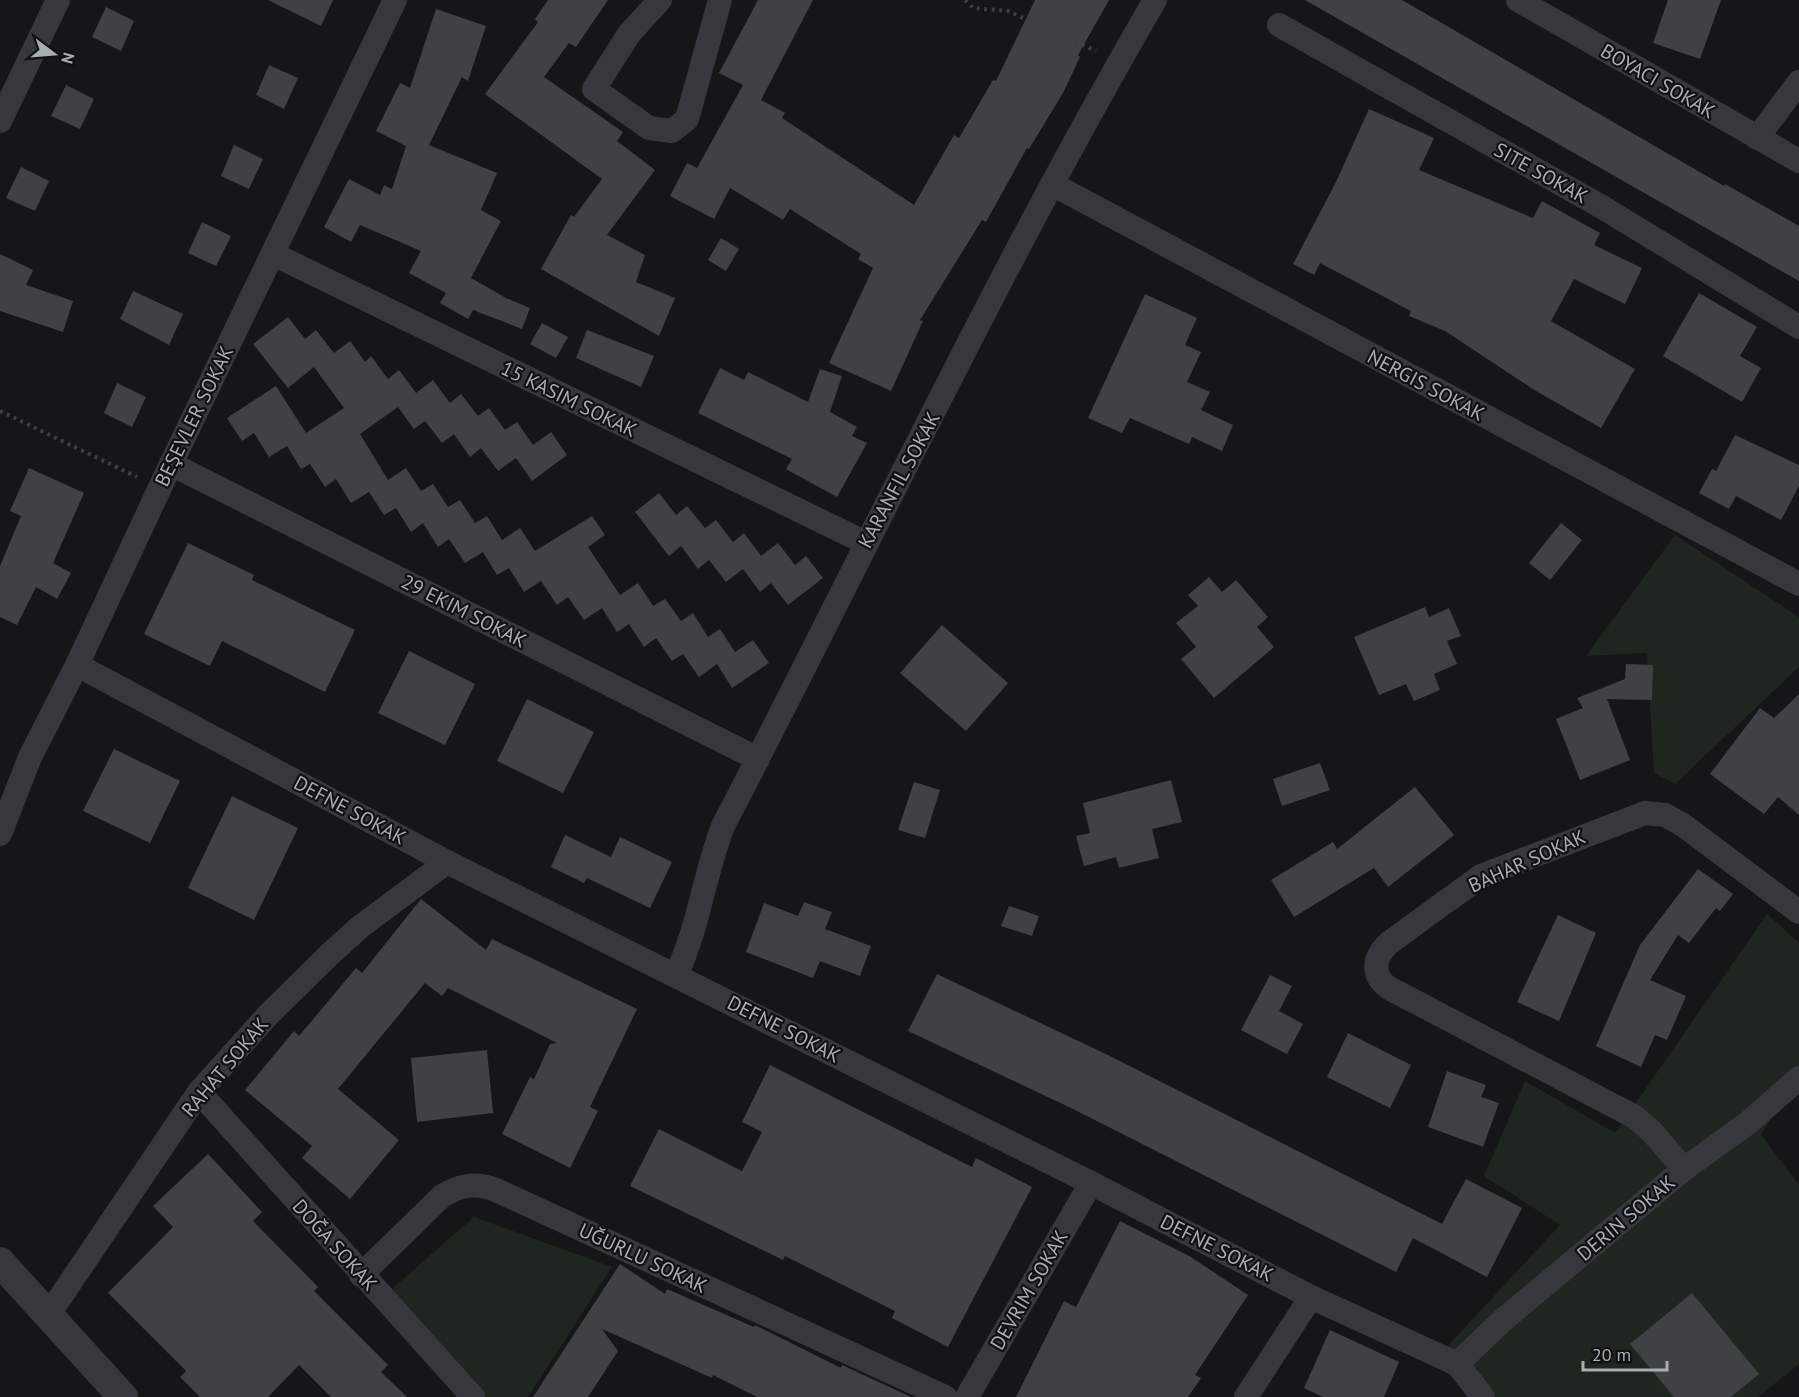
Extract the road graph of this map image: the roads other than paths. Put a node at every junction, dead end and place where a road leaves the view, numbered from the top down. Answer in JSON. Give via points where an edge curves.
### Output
{"nodes":[{"id":1,"x":58,"y":0,"type":"edge"},
{"id":2,"x":395,"y":0,"type":"edge"},
{"id":3,"x":660,"y":0,"type":"edge"},
{"id":4,"x":720,"y":0,"type":"edge"},
{"id":5,"x":1155,"y":0,"type":"edge"},
{"id":6,"x":1518,"y":0,"type":"edge"},
{"id":7,"x":1279,"y":25,"type":"dead end"},
{"id":8,"x":1799,"y":82,"type":"edge"},
{"id":9,"x":0,"y":121,"type":"edge"},
{"id":10,"x":1757,"y":138,"type":"junction"},
{"id":11,"x":1799,"y":161,"type":"edge"},
{"id":12,"x":1054,"y":185,"type":"junction"},
{"id":13,"x":273,"y":254,"type":"junction"},
{"id":14,"x":1799,"y":327,"type":"edge"},
{"id":15,"x":171,"y":464,"type":"junction"},
{"id":16,"x":866,"y":543,"type":"junction"},
{"id":17,"x":1799,"y":584,"type":"edge"},
{"id":18,"x":77,"y":665,"type":"junction"},
{"id":19,"x":758,"y":759,"type":"junction"},
{"id":20,"x":0,"y":834,"type":"edge"},
{"id":21,"x":447,"y":861,"type":"junction"},
{"id":22,"x":1799,"y":912,"type":"edge"},
{"id":23,"x":676,"y":975,"type":"junction"},
{"id":24,"x":1799,"y":1078,"type":"edge"},
{"id":25,"x":199,"y":1092,"type":"junction"},
{"id":26,"x":1684,"y":1169,"type":"junction"},
{"id":27,"x":1091,"y":1183,"type":"junction"},
{"id":28,"x":0,"y":1262,"type":"edge"},
{"id":29,"x":361,"y":1275,"type":"junction"},
{"id":30,"x":1311,"y":1297,"type":"junction"},
{"id":31,"x":49,"y":1314,"type":"junction"},
{"id":32,"x":1457,"y":1364,"type":"junction"},
{"id":33,"x":123,"y":1397,"type":"edge"},
{"id":34,"x":473,"y":1397,"type":"edge"},
{"id":35,"x":945,"y":1397,"type":"edge"},
{"id":36,"x":967,"y":1397,"type":"edge"},
{"id":37,"x":1246,"y":1397,"type":"edge"},
{"id":38,"x":1483,"y":1397,"type":"edge"}],
"edges":[{"from":1,"to":9,"type":"street"},
{"from":2,"to":13,"type":"street","name":"BEŞEVLER SOKAK"},
{"from":3,"to":4,"type":"street","via":[[629,34],[594,89],[649,128],[672,131],[687,119]]},
{"from":5,"to":12,"type":"street","name":"KARANFIL SOKAK"},
{"from":6,"to":10,"type":"street"},
{"from":7,"to":14,"type":"street","name":"SITE SOKAK","via":[[1602,207]]},
{"from":8,"to":10,"type":"street"},
{"from":10,"to":11,"type":"street"},
{"from":12,"to":16,"type":"street","name":"KARANFIL SOKAK"},
{"from":12,"to":17,"type":"street","name":"NERGIS SOKAK"},
{"from":13,"to":15,"type":"street","name":"BEŞEVLER SOKAK"},
{"from":13,"to":16,"type":"street"},
{"from":15,"to":18,"type":"street","name":"BEŞEVLER SOKAK"},
{"from":15,"to":19,"type":"street","name":"29 EKIM SOKAK"},
{"from":16,"to":19,"type":"street","name":"KARANFIL SOKAK"},
{"from":18,"to":20,"type":"street","name":"BEŞEVLER SOKAK","via":[[30,758]]},
{"from":18,"to":21,"type":"street","name":"DEFNE SOKAK"},
{"from":19,"to":23,"type":"street","name":"KARANFIL SOKAK","via":[[710,860],[692,939]]},
{"from":21,"to":23,"type":"street","name":"DEFNE SOKAK"},
{"from":21,"to":25,"type":"street","name":"RAHAT SOKAK","via":[[330,954]]},
{"from":22,"to":26,"type":"street","name":"BAHAR SOKAK","via":[[1683,825],[1665,815],[1645,813],[1481,876],[1389,943],[1380,954],[1377,975],[1389,988],[1635,1117]]},
{"from":23,"to":27,"type":"street","name":"DEFNE SOKAK"},
{"from":24,"to":26,"type":"street","name":"DERIN SOKAK","via":[[1748,1123]]},
{"from":25,"to":29,"type":"street","name":"DOĞA SOKAK"},
{"from":25,"to":31,"type":"street","name":"RAHAT SOKAK"},
{"from":26,"to":32,"type":"street","name":"DERIN SOKAK","via":[[1503,1320]]},
{"from":27,"to":30,"type":"street","name":"DEFNE SOKAK"},
{"from":27,"to":36,"type":"street","name":"DEVRIM SOKAK"},
{"from":28,"to":31,"type":"street"},
{"from":29,"to":34,"type":"street","name":"DOĞA SOKAK"},
{"from":29,"to":35,"type":"street","name":"UĞURLU SOKAK","via":[[442,1196],[458,1188],[479,1185]]},
{"from":30,"to":32,"type":"street","name":"DEFNE SOKAK"},
{"from":30,"to":37,"type":"street"},
{"from":31,"to":33,"type":"street"},
{"from":32,"to":38,"type":"street","name":"DEFNE SOKAK"}]}
